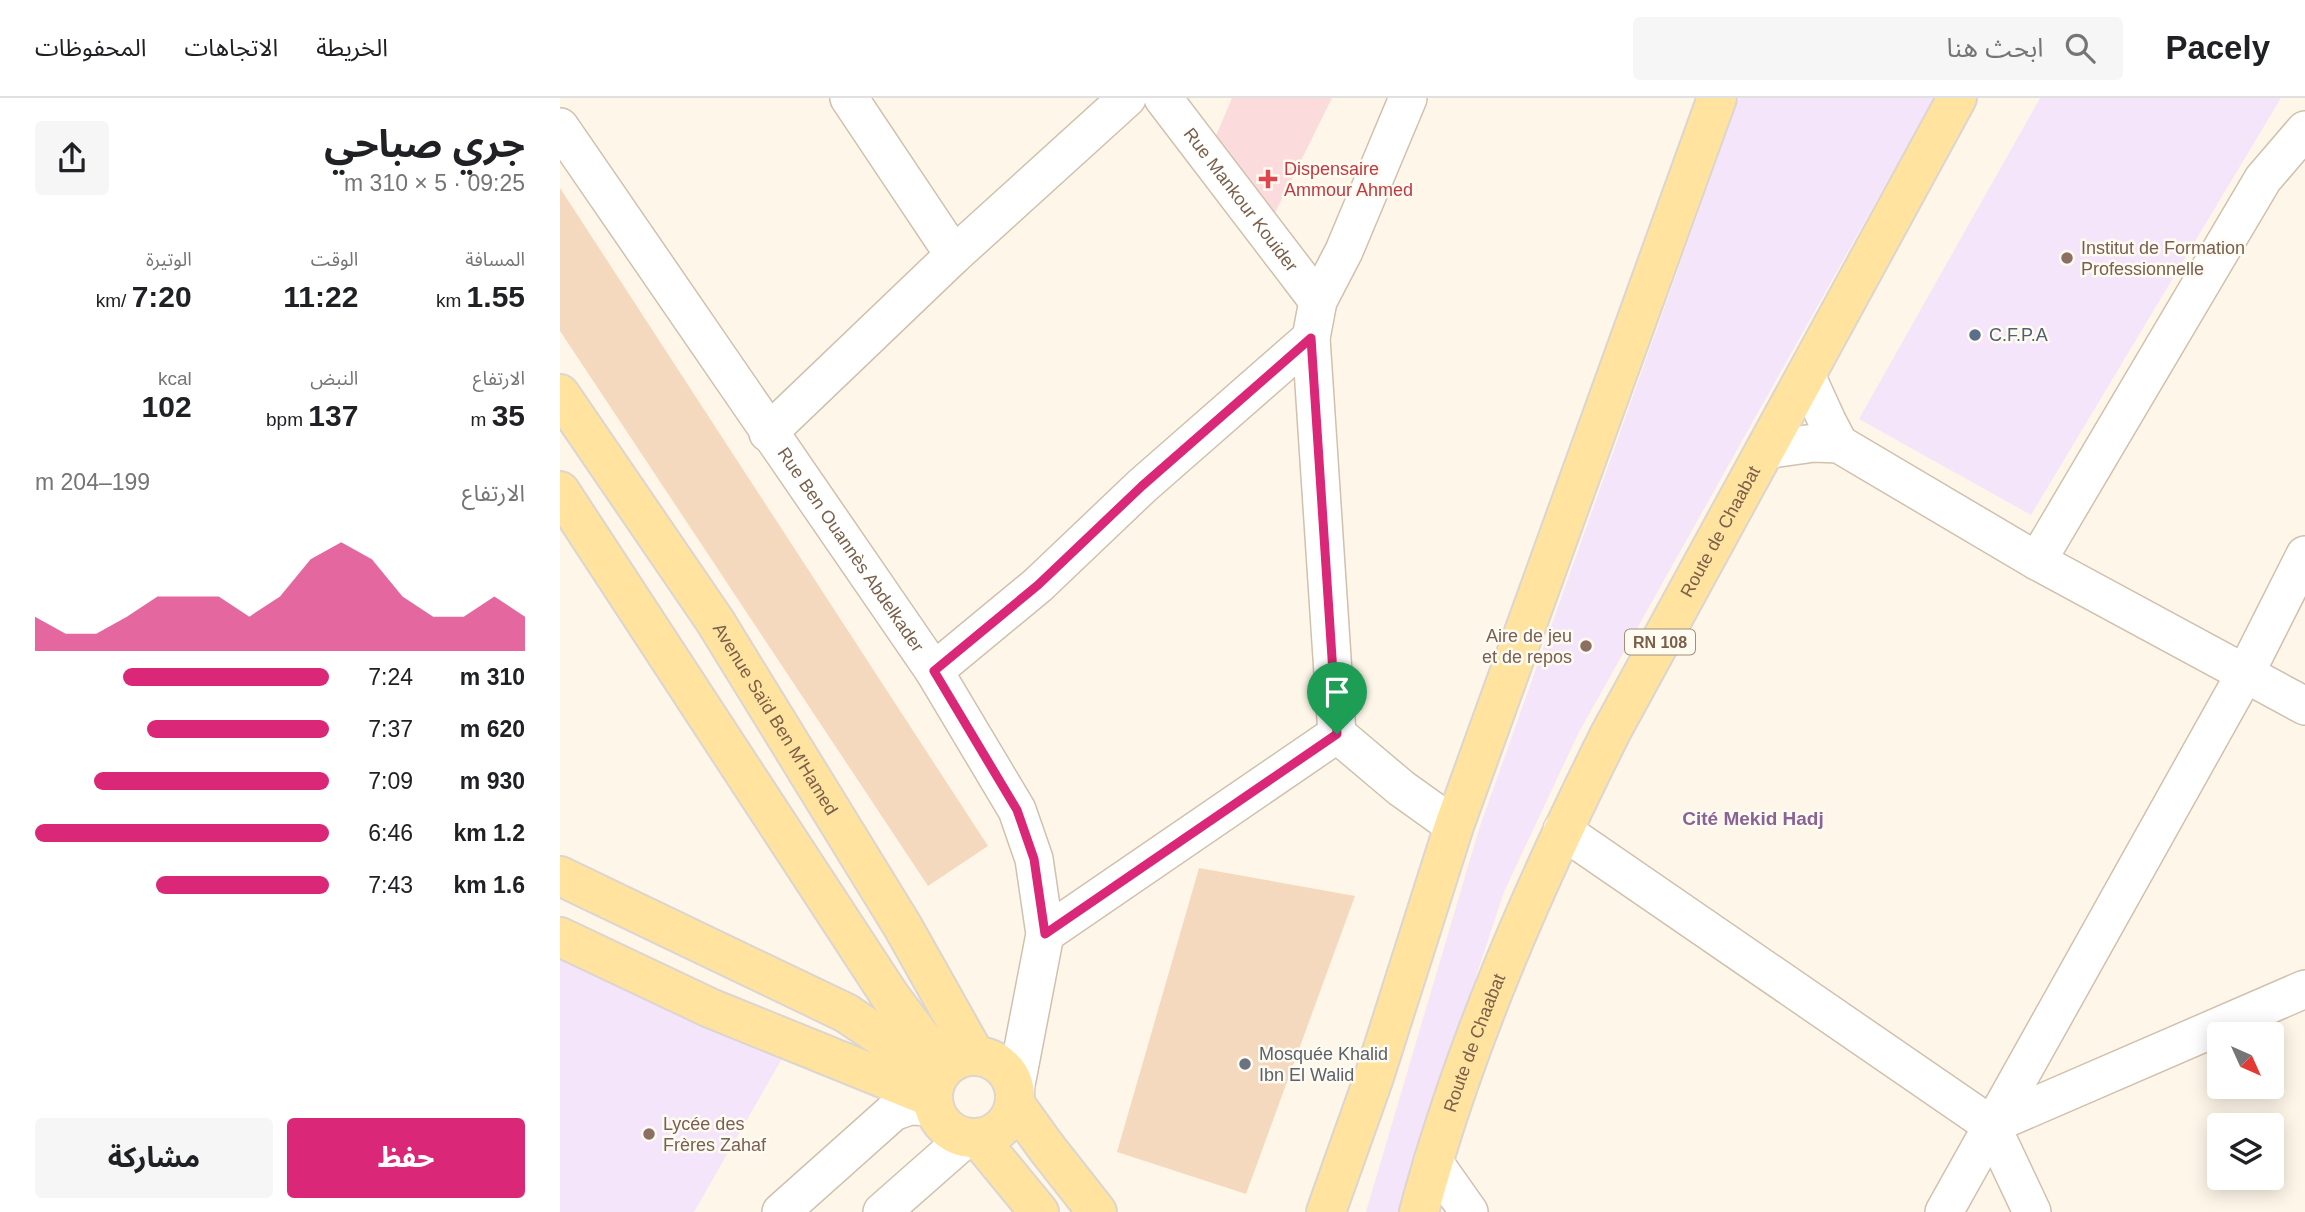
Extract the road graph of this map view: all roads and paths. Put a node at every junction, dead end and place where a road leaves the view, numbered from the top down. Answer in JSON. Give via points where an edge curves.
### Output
{"nodes":[{"id":1,"x":849,"y":98,"type":"edge"},
{"id":2,"x":1127,"y":98,"type":"edge"},
{"id":3,"x":1163,"y":98,"type":"edge"},
{"id":4,"x":1408,"y":98,"type":"edge"},
{"id":5,"x":1717,"y":98,"type":"edge"},
{"id":6,"x":1957,"y":98,"type":"edge"},
{"id":7,"x":560,"y":127,"type":"edge"},
{"id":8,"x":2305,"y":130,"type":"edge"},
{"id":9,"x":954,"y":255,"type":"junction"},
{"id":10,"x":1318,"y":301,"type":"junction"},
{"id":11,"x":1311,"y":338,"type":"junction"},
{"id":12,"x":1806,"y":375,"type":"junction"},
{"id":13,"x":560,"y":394,"type":"edge"},
{"id":14,"x":768,"y":433,"type":"junction"},
{"id":15,"x":1839,"y":444,"type":"junction"},
{"id":16,"x":1765,"y":450,"type":"junction"},
{"id":17,"x":560,"y":491,"type":"edge"},
{"id":18,"x":2305,"y":555,"type":"edge"},
{"id":19,"x":2038,"y":561,"type":"junction"},
{"id":20,"x":934,"y":671,"type":"junction"},
{"id":21,"x":2246,"y":673,"type":"junction"},
{"id":22,"x":2305,"y":706,"type":"edge"},
{"id":23,"x":1337,"y":734,"type":"junction"},
{"id":24,"x":1454,"y":826,"type":"junction"},
{"id":25,"x":1562,"y":830,"type":"junction"},
{"id":26,"x":560,"y":876,"type":"edge"},
{"id":27,"x":1045,"y":934,"type":"junction"},
{"id":28,"x":560,"y":937,"type":"edge"},
{"id":29,"x":2305,"y":989,"type":"edge"},
{"id":30,"x":945,"y":1080,"type":"junction"},
{"id":31,"x":1015,"y":1097,"type":"junction"},
{"id":32,"x":1991,"y":1125,"type":"junction"},
{"id":33,"x":972,"y":1138,"type":"junction"},
{"id":34,"x":1433,"y":1161,"type":"junction"},
{"id":35,"x":781,"y":1212,"type":"edge"},
{"id":36,"x":882,"y":1212,"type":"edge"},
{"id":37,"x":1039,"y":1212,"type":"edge"},
{"id":38,"x":1097,"y":1212,"type":"edge"},
{"id":39,"x":1326,"y":1212,"type":"edge"},
{"id":40,"x":1419,"y":1212,"type":"edge"},
{"id":41,"x":1469,"y":1212,"type":"edge"},
{"id":42,"x":1944,"y":1212,"type":"edge"},
{"id":43,"x":2032,"y":1212,"type":"edge"}],
"edges":[{"from":1,"to":9,"type":"street"},
{"from":2,"to":9,"type":"street"},
{"from":3,"to":10,"type":"street","name":"Rue Mankour Kouider"},
{"from":4,"to":10,"type":"street","via":[[1344,251]]},
{"from":5,"to":24,"type":"main road"},
{"from":6,"to":12,"type":"main road","name":"Route de Chaabat","number":"RN 108"},
{"from":7,"to":14,"type":"street","name":"Rue Ben Ouannès Abdelkader"},
{"from":8,"to":19,"type":"street","via":[[2263,179]]},
{"from":9,"to":14,"type":"street"},
{"from":10,"to":11,"type":"street"},
{"from":11,"to":20,"type":"street","via":[[1142,486],[1038,585]]},
{"from":11,"to":23,"type":"street"},
{"from":12,"to":15,"type":"street"},
{"from":12,"to":16,"type":"main road","name":"Route de Chaabat","number":"RN 108"},
{"from":13,"to":30,"type":"main road","name":"Avenue Saïd Ben M'Hamed","via":[[715,621],[903,927]]},
{"from":14,"to":20,"type":"street","name":"Rue Ben Ouannès Abdelkader"},
{"from":15,"to":16,"type":"street"},
{"from":15,"to":19,"type":"street"},
{"from":16,"to":25,"type":"main road","name":"Route de Chaabat","number":"RN 108"},
{"from":17,"to":30,"type":"main road"},
{"from":18,"to":21,"type":"street"},
{"from":19,"to":21,"type":"street"},
{"from":20,"to":27,"type":"street","name":"Rue Ben Ouannès Abdelkader","via":[[1017,810],[1034,859]]},
{"from":21,"to":22,"type":"street"},
{"from":21,"to":32,"type":"street"},
{"from":23,"to":24,"type":"street"},
{"from":23,"to":27,"type":"street"},
{"from":24,"to":39,"type":"main road"},
{"from":25,"to":32,"type":"street"},
{"from":25,"to":34,"type":"main road","name":"Route de Chaabat","number":"RN 108","via":[[1491,998]]},
{"from":26,"to":30,"type":"main road","via":[[846,1013]]},
{"from":27,"to":31,"type":"street","name":"Rue Ben Ouannès Abdelkader"},
{"from":28,"to":30,"type":"main road","via":[[709,1008]]},
{"from":29,"to":32,"type":"street"},
{"from":30,"to":31,"type":"main road","via":[[990,1058],[1010,1076]]},
{"from":30,"to":33,"type":"main road","via":[[938,1118],[945,1127]]},
{"from":30,"to":35,"type":"street","via":[[910,1106],[893,1112]]},
{"from":31,"to":33,"type":"main road","via":[[1011,1116],[1002,1127],[991,1135]]},
{"from":31,"to":38,"type":"main road","via":[[1062,1169]]},
{"from":32,"to":42,"type":"street"},
{"from":32,"to":43,"type":"street"},
{"from":33,"to":36,"type":"street"},
{"from":33,"to":37,"type":"main road"},
{"from":34,"to":40,"type":"main road","name":"Route de Chaabat","number":"RN 108"},
{"from":34,"to":41,"type":"street"}]}
